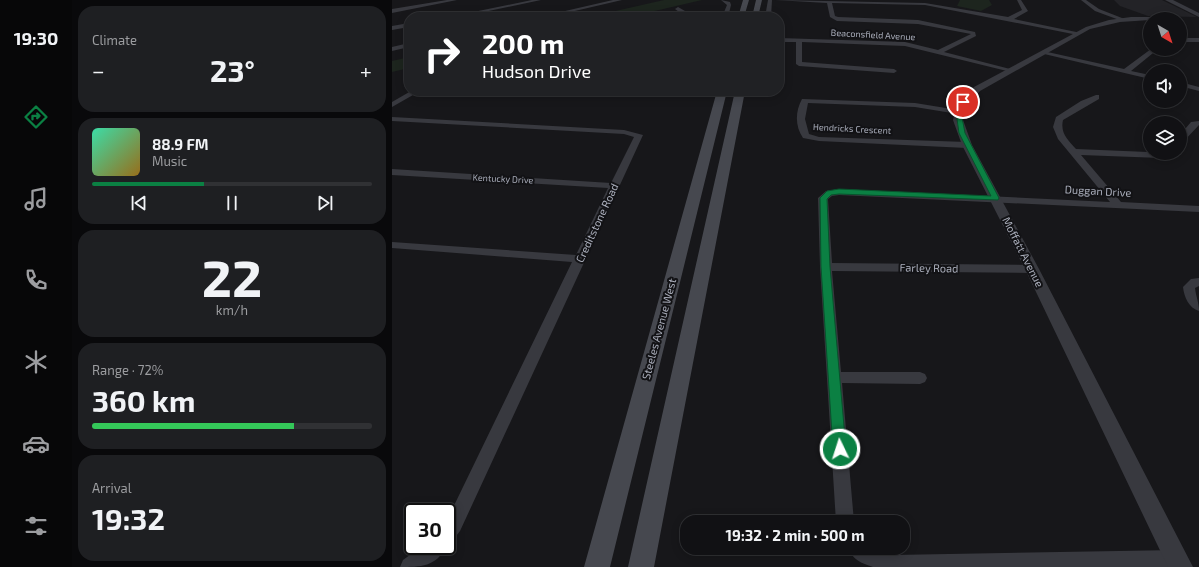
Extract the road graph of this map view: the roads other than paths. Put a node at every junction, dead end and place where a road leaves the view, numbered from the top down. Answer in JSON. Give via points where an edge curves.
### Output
{"nodes":[{"id":1,"x":429,"y":0,"type":"edge"},
{"id":2,"x":455,"y":0,"type":"edge"},
{"id":3,"x":539,"y":0,"type":"edge"},
{"id":4,"x":620,"y":0,"type":"edge"},
{"id":5,"x":723,"y":0,"type":"edge"},
{"id":6,"x":746,"y":0,"type":"edge"},
{"id":7,"x":759,"y":0,"type":"edge"},
{"id":8,"x":770,"y":0,"type":"edge"},
{"id":9,"x":777,"y":0,"type":"edge"},
{"id":10,"x":1019,"y":0,"type":"edge"},
{"id":11,"x":1083,"y":0,"type":"edge"},
{"id":12,"x":1168,"y":0,"type":"edge"},
{"id":13,"x":1176,"y":0,"type":"edge"},
{"id":14,"x":829,"y":2,"type":"junction"},
{"id":15,"x":926,"y":2,"type":"edge"},
{"id":16,"x":437,"y":3,"type":"junction"},
{"id":17,"x":678,"y":9,"type":"dead end"},
{"id":18,"x":392,"y":11,"type":"edge"},
{"id":19,"x":1199,"y":11,"type":"edge"},
{"id":20,"x":478,"y":12,"type":"edge"},
{"id":21,"x":565,"y":12,"type":"edge"},
{"id":22,"x":683,"y":12,"type":"edge"},
{"id":23,"x":727,"y":12,"type":"edge"},
{"id":24,"x":742,"y":12,"type":"edge"},
{"id":25,"x":756,"y":12,"type":"edge"},
{"id":26,"x":769,"y":12,"type":"edge"},
{"id":27,"x":1199,"y":16,"type":"edge"},
{"id":28,"x":1009,"y":19,"type":"junction"},
{"id":29,"x":1124,"y":20,"type":"junction"},
{"id":30,"x":1143,"y":20,"type":"edge"},
{"id":31,"x":404,"y":26,"type":"edge"},
{"id":32,"x":392,"y":28,"type":"edge"},
{"id":33,"x":1078,"y":33,"type":"junction"},
{"id":34,"x":784,"y":40,"type":"edge"},
{"id":35,"x":799,"y":40,"type":"junction"},
{"id":36,"x":1187,"y":40,"type":"edge"},
{"id":37,"x":1199,"y":40,"type":"edge"},
{"id":38,"x":404,"y":47,"type":"edge"},
{"id":39,"x":392,"y":49,"type":"edge"},
{"id":40,"x":940,"y":51,"type":"junction"},
{"id":41,"x":1044,"y":53,"type":"junction"},
{"id":42,"x":1146,"y":56,"type":"edge"},
{"id":43,"x":1011,"y":70,"type":"junction"},
{"id":44,"x":894,"y":71,"type":"dead end"},
{"id":45,"x":1125,"y":72,"type":"junction"},
{"id":46,"x":1143,"y":76,"type":"edge"},
{"id":47,"x":1187,"y":86,"type":"edge"},
{"id":48,"x":1199,"y":89,"type":"edge"},
{"id":49,"x":407,"y":96,"type":"edge"},
{"id":50,"x":721,"y":96,"type":"edge"},
{"id":51,"x":739,"y":96,"type":"edge"},
{"id":52,"x":1096,"y":97,"type":"dead end"},
{"id":53,"x":392,"y":105,"type":"edge"},
{"id":54,"x":958,"y":112,"type":"junction"},
{"id":55,"x":392,"y":119,"type":"edge"},
{"id":56,"x":1199,"y":123,"type":"edge"},
{"id":57,"x":1187,"y":132,"type":"edge"},
{"id":58,"x":967,"y":145,"type":"junction"},
{"id":59,"x":1074,"y":152,"type":"junction"},
{"id":60,"x":1143,"y":154,"type":"edge"},
{"id":61,"x":392,"y":172,"type":"edge"},
{"id":62,"x":614,"y":186,"type":"junction"},
{"id":63,"x":996,"y":198,"type":"junction"},
{"id":64,"x":1116,"y":204,"type":"junction"},
{"id":65,"x":1199,"y":209,"type":"edge"},
{"id":66,"x":392,"y":245,"type":"edge"},
{"id":67,"x":580,"y":259,"type":"junction"},
{"id":68,"x":826,"y":267,"type":"junction"},
{"id":69,"x":1032,"y":269,"type":"junction"},
{"id":70,"x":1199,"y":282,"type":"edge"},
{"id":71,"x":1199,"y":308,"type":"edge"},
{"id":72,"x":834,"y":377,"type":"junction"},
{"id":73,"x":920,"y":378,"type":"dead end"},
{"id":74,"x":844,"y":515,"type":"edge"},
{"id":75,"x":456,"y":521,"type":"edge"},
{"id":76,"x":425,"y":555,"type":"edge"},
{"id":77,"x":866,"y":555,"type":"edge"},
{"id":78,"x":1179,"y":563,"type":"edge"},
{"id":79,"x":410,"y":567,"type":"edge"},
{"id":80,"x":597,"y":567,"type":"edge"},
{"id":81,"x":641,"y":567,"type":"edge"}],
"edges":[{"from":1,"to":16,"type":"street"},
{"from":2,"to":16,"type":"street"},
{"from":3,"to":20,"type":"street"},
{"from":4,"to":21,"type":"street"},
{"from":5,"to":23,"type":"street","via":[[729,5]]},
{"from":6,"to":24,"type":"main road"},
{"from":7,"to":25,"type":"main road"},
{"from":8,"to":26,"type":"street"},
{"from":9,"to":14,"type":"street"},
{"from":10,"to":28,"type":"street","via":[[1026,11]]},
{"from":11,"to":29,"type":"street","via":[[1096,10]]},
{"from":12,"to":27,"type":"street"},
{"from":13,"to":19,"type":"street"},
{"from":14,"to":15,"type":"street"},
{"from":14,"to":40,"type":"street","via":[[833,18],[837,19],[918,22],[973,33],[974,35],[967,39]]},
{"from":15,"to":28,"type":"street"},
{"from":16,"to":18,"type":"street"},
{"from":17,"to":22,"type":"street"},
{"from":28,"to":33,"type":"street"},
{"from":29,"to":30,"type":"street"},
{"from":29,"to":33,"type":"street","via":[[1099,24]]},
{"from":31,"to":32,"type":"street"},
{"from":33,"to":41,"type":"street"},
{"from":34,"to":35,"type":"street","name":"Beaconsfield Avenue"},
{"from":35,"to":40,"type":"street","name":"Beaconsfield Avenue","via":[[905,44]]},
{"from":35,"to":44,"type":"street","via":[[799,64]]},
{"from":36,"to":37,"type":"street"},
{"from":38,"to":39,"type":"street"},
{"from":40,"to":43,"type":"street","name":"Beaconsfield Avenue"},
{"from":41,"to":43,"type":"street"},
{"from":41,"to":45,"type":"street"},
{"from":42,"to":45,"type":"street"},
{"from":43,"to":54,"type":"street","via":[[977,89],[963,102]]},
{"from":45,"to":46,"type":"street"},
{"from":47,"to":48,"type":"street"},
{"from":49,"to":53,"type":"street"},
{"from":50,"to":80,"type":"main road","name":"Steeles Avenue West"},
{"from":51,"to":81,"type":"main road"},
{"from":52,"to":59,"type":"street","via":[[1059,119],[1057,127],[1061,137]]},
{"from":54,"to":58,"type":"street","name":"Moffatt Avenue"},
{"from":54,"to":58,"type":"street","name":"Hendricks Crescent","via":[[914,105],[805,101],[802,107],[801,128],[806,136],[819,139]]},
{"from":55,"to":62,"type":"street","name":"Creditstone Road","via":[[637,133],[639,137],[636,144]]},
{"from":56,"to":57,"type":"street","via":[[1194,124]]},
{"from":58,"to":63,"type":"street","name":"Moffatt Avenue"},
{"from":59,"to":60,"type":"street"},
{"from":59,"to":64,"type":"street"},
{"from":61,"to":62,"type":"street","name":"Kentucky Drive"},
{"from":62,"to":67,"type":"street","name":"Creditstone Road"},
{"from":63,"to":64,"type":"street","name":"Duggan Drive"},
{"from":63,"to":68,"type":"street","name":"Duggan Drive","via":[[829,193],[823,198]]},
{"from":63,"to":69,"type":"street","name":"Moffatt Avenue"},
{"from":64,"to":65,"type":"street","name":"Duggan Drive"},
{"from":66,"to":67,"type":"street"},
{"from":67,"to":75,"type":"street","name":"Creditstone Road"},
{"from":68,"to":69,"type":"street","name":"Farley Road"},
{"from":68,"to":72,"type":"street"},
{"from":69,"to":78,"type":"street","name":"Moffatt Avenue"},
{"from":70,"to":71,"type":"street","via":[[1189,287],[1190,296]]},
{"from":72,"to":73,"type":"street"},
{"from":72,"to":74,"type":"street"},
{"from":76,"to":79,"type":"street"},
{"from":77,"to":78,"type":"street","via":[[894,565]]}]}
